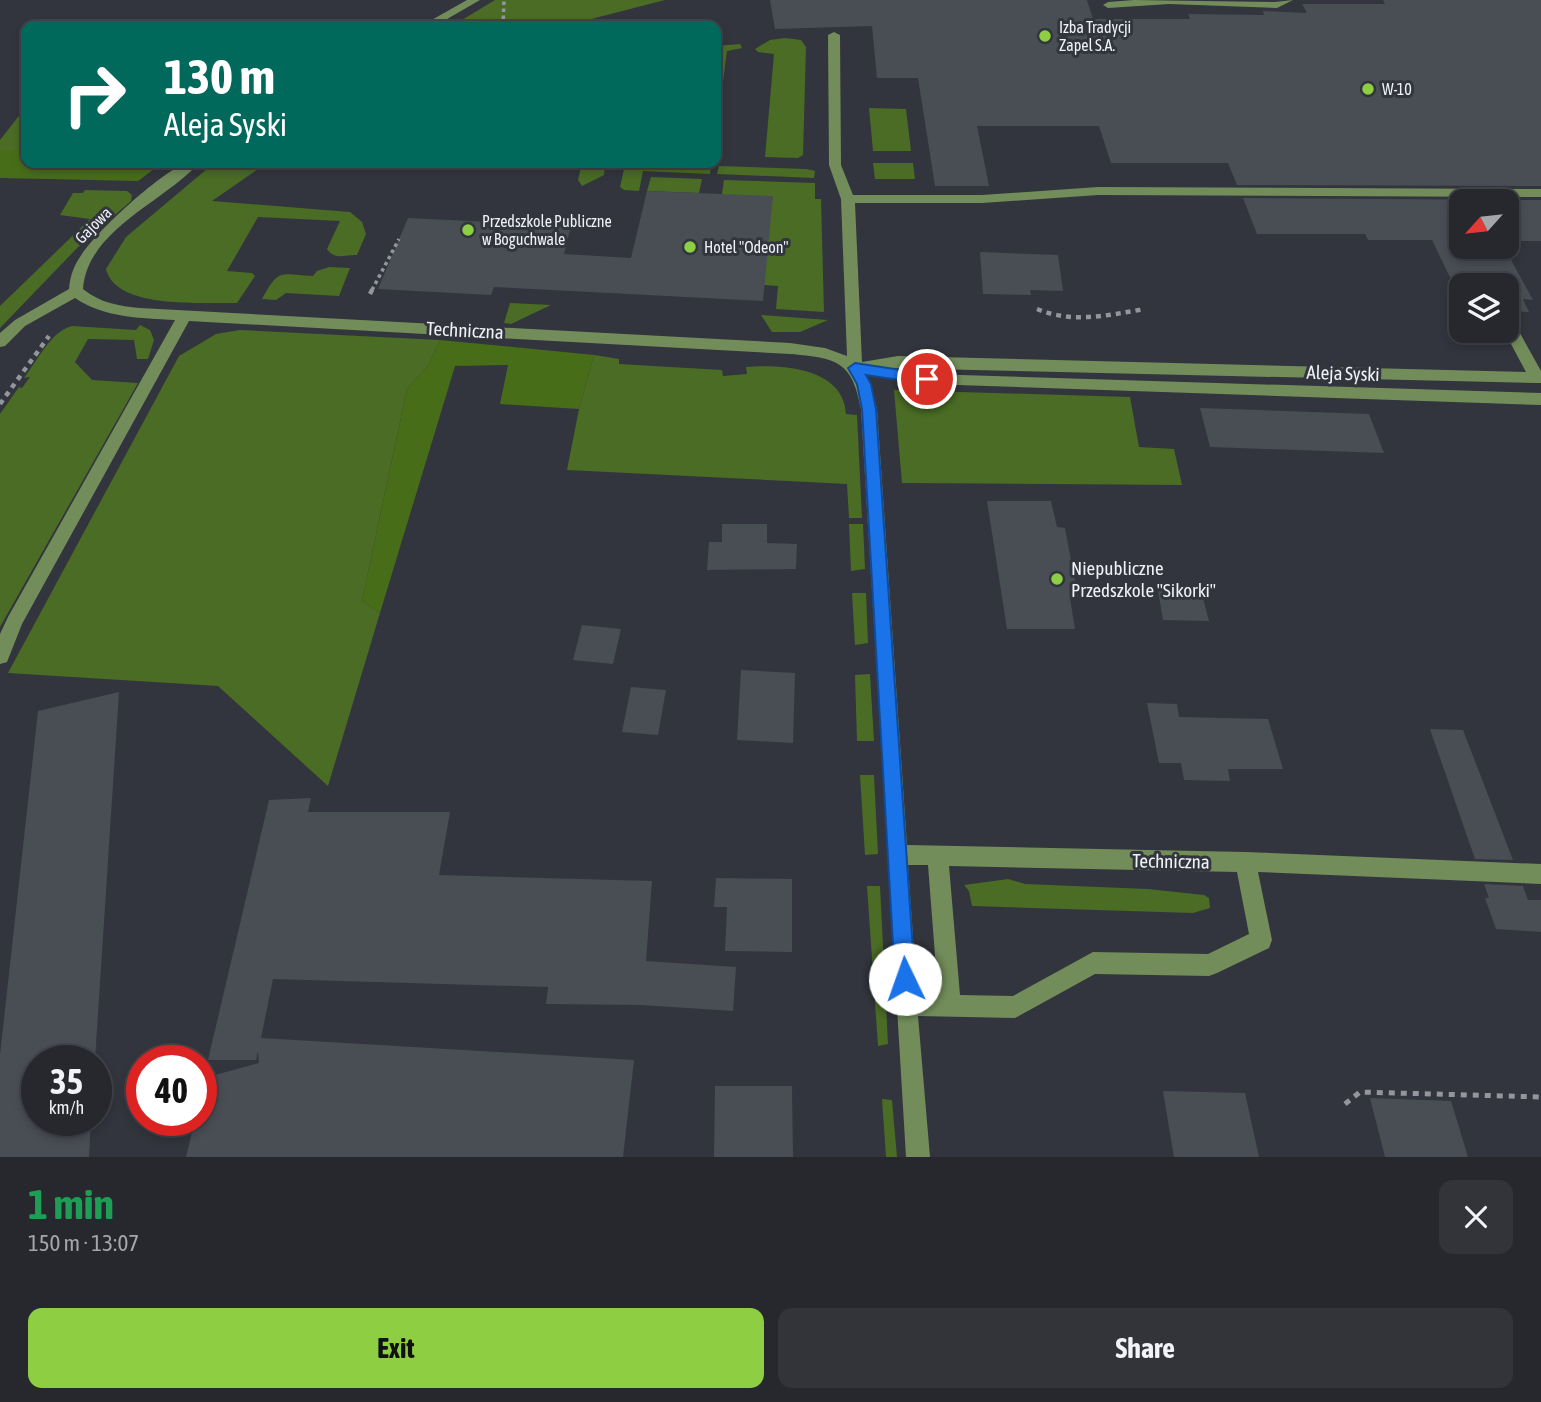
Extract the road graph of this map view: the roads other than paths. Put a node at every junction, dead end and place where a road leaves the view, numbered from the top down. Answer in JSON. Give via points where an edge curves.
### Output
{"nodes":[{"id":1,"x":475,"y":0,"type":"edge"},
{"id":2,"x":1289,"y":0,"type":"edge"},
{"id":3,"x":1108,"y":5,"type":"dead end"},
{"id":4,"x":436,"y":21,"type":"edge"},
{"id":5,"x":834,"y":35,"type":"dead end"},
{"id":6,"x":186,"y":168,"type":"edge"},
{"id":7,"x":1541,"y":193,"type":"edge"},
{"id":8,"x":848,"y":199,"type":"junction"},
{"id":9,"x":76,"y":291,"type":"junction"},
{"id":10,"x":184,"y":317,"type":"junction"},
{"id":11,"x":0,"y":342,"type":"edge"},
{"id":12,"x":1519,"y":343,"type":"edge"},
{"id":13,"x":1040,"y":365,"type":"junction"},
{"id":14,"x":1162,"y":367,"type":"junction"},
{"id":15,"x":855,"y":368,"type":"junction"},
{"id":16,"x":1506,"y":377,"type":"junction"},
{"id":17,"x":1539,"y":378,"type":"edge"},
{"id":18,"x":1042,"y":383,"type":"junction"},
{"id":19,"x":1168,"y":386,"type":"junction"},
{"id":20,"x":1517,"y":398,"type":"junction"},
{"id":21,"x":1541,"y":399,"type":"edge"},
{"id":22,"x":0,"y":656,"type":"edge"},
{"id":23,"x":897,"y":855,"type":"junction"},
{"id":24,"x":938,"y":858,"type":"junction"},
{"id":25,"x":1245,"y":862,"type":"junction"},
{"id":26,"x":1541,"y":874,"type":"edge"},
{"id":27,"x":906,"y":1005,"type":"junction"},
{"id":28,"x":950,"y":1006,"type":"junction"},
{"id":29,"x":918,"y":1157,"type":"edge"}],
"edges":[{"from":1,"to":4,"type":"street"},
{"from":2,"to":3,"type":"street","via":[[1277,5],[1169,1]]},
{"from":5,"to":8,"type":"street","via":[[835,165]]},
{"from":6,"to":9,"type":"street","name":"Gajowa","via":[[99,240],[78,269]]},
{"from":7,"to":8,"type":"street","via":[[1098,191],[982,199]]},
{"from":8,"to":15,"type":"street"},
{"from":9,"to":10,"type":"street","name":"Techniczna","via":[[105,308]]},
{"from":9,"to":11,"type":"street","via":[[20,323]]},
{"from":10,"to":15,"type":"street","name":"Techniczna","via":[[778,347],[822,353]]},
{"from":10,"to":22,"type":"street","via":[[14,622]]},
{"from":12,"to":17,"type":"street"},
{"from":13,"to":14,"type":"street","name":"Aleja Syski"},
{"from":13,"to":15,"type":"street","name":"Aleja Syski","via":[[898,361]]},
{"from":13,"to":18,"type":"street"},
{"from":14,"to":16,"type":"street","name":"Aleja Syski"},
{"from":14,"to":19,"type":"street"},
{"from":15,"to":18,"type":"street","name":"Aleja Syski","via":[[927,379]]},
{"from":15,"to":23,"type":"street","via":[[869,409]]},
{"from":16,"to":17,"type":"street","name":"Aleja Syski"},
{"from":16,"to":20,"type":"street"},
{"from":18,"to":19,"type":"street","name":"Aleja Syski"},
{"from":19,"to":20,"type":"street","name":"Aleja Syski"},
{"from":20,"to":21,"type":"street","name":"Aleja Syski"},
{"from":23,"to":24,"type":"street","name":"Techniczna"},
{"from":23,"to":27,"type":"street"},
{"from":24,"to":25,"type":"street","name":"Techniczna"},
{"from":24,"to":28,"type":"street"},
{"from":25,"to":26,"type":"street","name":"Techniczna"},
{"from":25,"to":28,"type":"street","via":[[1261,940],[1209,965],[1093,963],[1014,1007]]},
{"from":27,"to":28,"type":"street"},
{"from":27,"to":29,"type":"street"}]}
